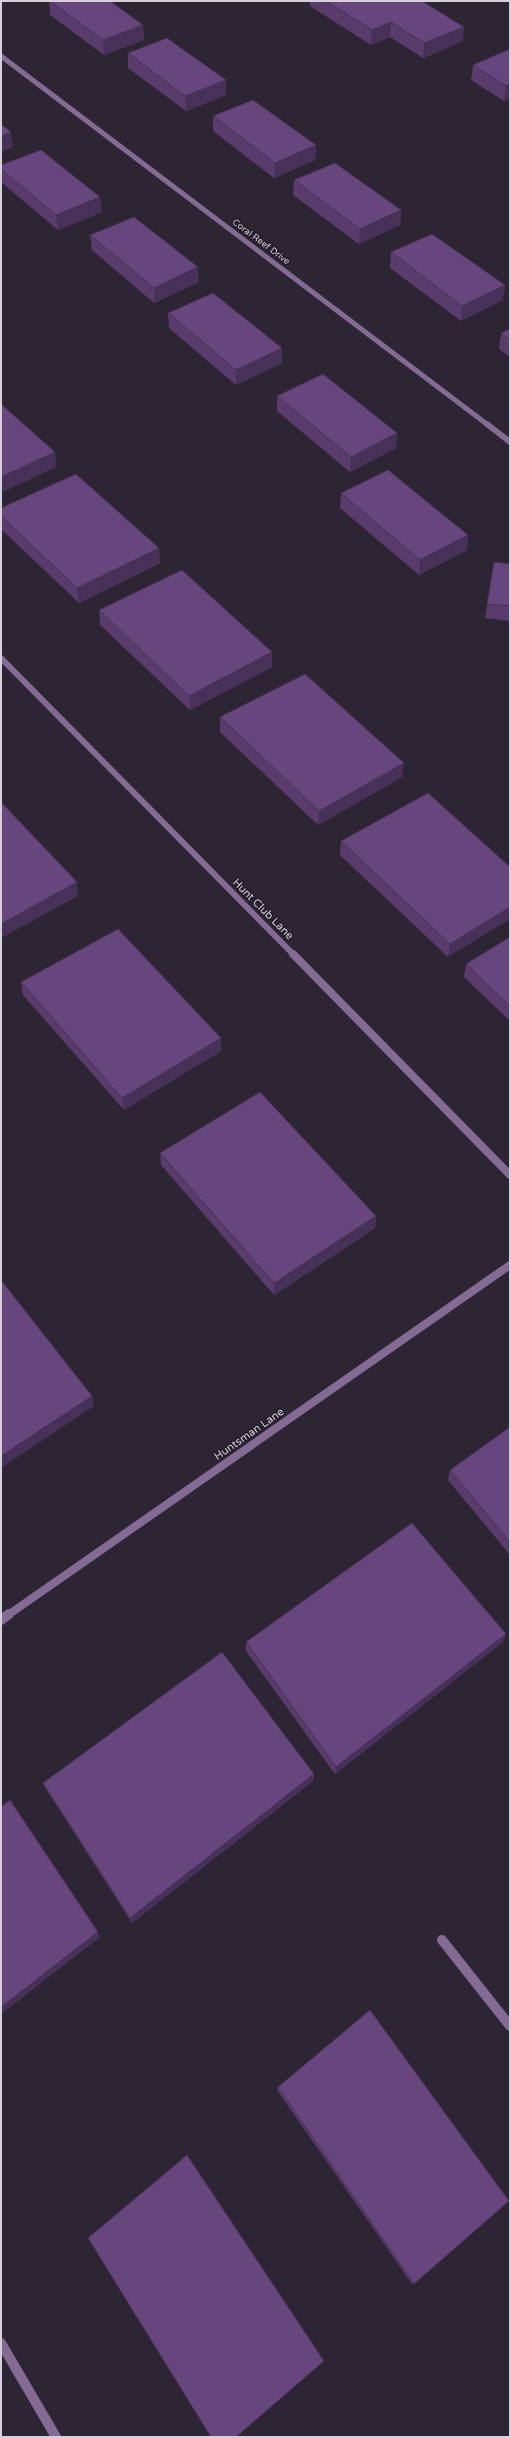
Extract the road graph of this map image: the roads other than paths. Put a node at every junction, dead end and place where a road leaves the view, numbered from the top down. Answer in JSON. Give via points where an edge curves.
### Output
{"nodes":[{"id":1,"x":1,"y":56,"type":"edge"},
{"id":2,"x":510,"y":442,"type":"edge"},
{"id":3,"x":1,"y":658,"type":"edge"},
{"id":4,"x":510,"y":1175,"type":"edge"},
{"id":5,"x":510,"y":1265,"type":"edge"},
{"id":6,"x":1,"y":1620,"type":"edge"},
{"id":7,"x":442,"y":1940,"type":"dead end"},
{"id":8,"x":510,"y":2026,"type":"edge"},
{"id":9,"x":1,"y":2343,"type":"edge"},
{"id":10,"x":56,"y":2437,"type":"edge"}],
"edges":[{"from":1,"to":2,"type":"street","name":"Coral Reef Drive"},
{"from":3,"to":4,"type":"street","name":"Hunt Club Lane"},
{"from":5,"to":6,"type":"street","name":"Huntsman Lane"},
{"from":7,"to":8,"type":"street"},
{"from":9,"to":10,"type":"street"}]}
